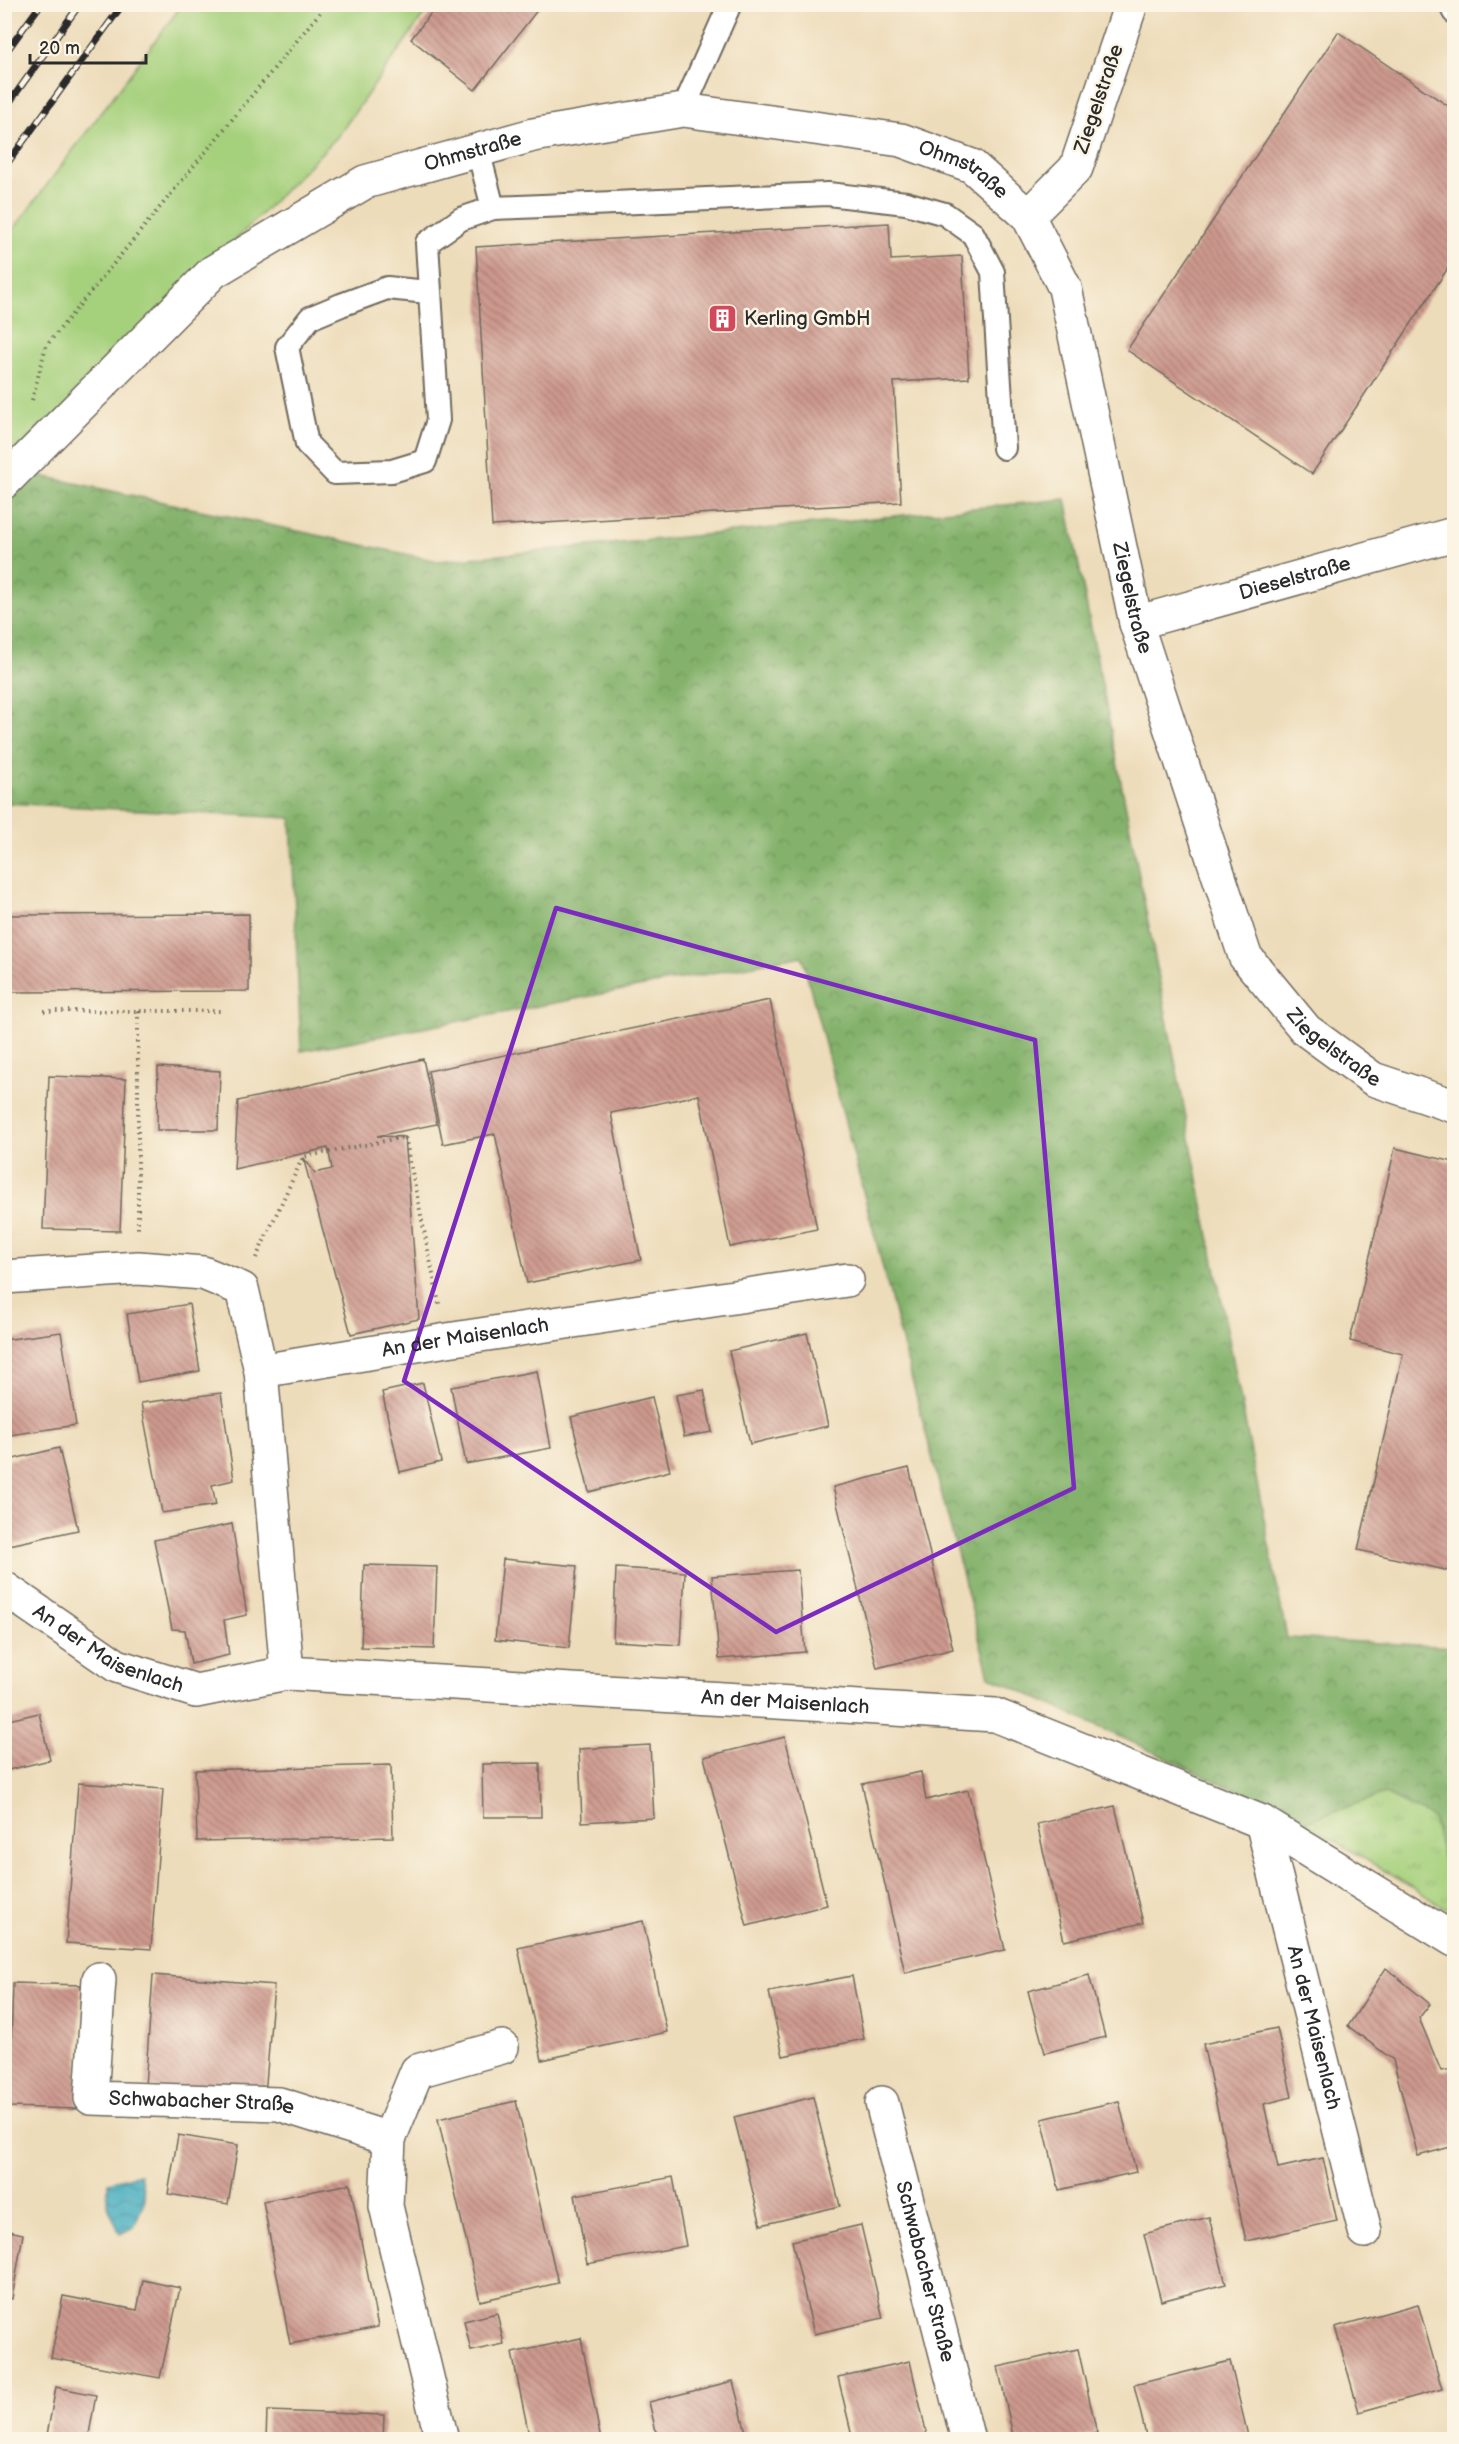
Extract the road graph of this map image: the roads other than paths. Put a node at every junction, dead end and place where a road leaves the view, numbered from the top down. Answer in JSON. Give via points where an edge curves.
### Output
{"nodes":[{"id":1,"x":730,"y":4,"type":"edge"},
{"id":2,"x":1131,"y":4,"type":"edge"},
{"id":3,"x":1449,"y":4,"type":"edge"},
{"id":4,"x":1455,"y":12,"type":"edge"},
{"id":5,"x":683,"y":110,"type":"junction"},
{"id":6,"x":478,"y":150,"type":"junction"},
{"id":7,"x":493,"y":208,"type":"junction"},
{"id":8,"x":1028,"y":216,"type":"junction"},
{"id":9,"x":428,"y":292,"type":"junction"},
{"id":10,"x":1004,"y":448,"type":"dead end"},
{"id":11,"x":4,"y":482,"type":"edge"},
{"id":12,"x":1455,"y":534,"type":"edge"},
{"id":13,"x":1136,"y":623,"type":"junction"},
{"id":14,"x":1455,"y":1106,"type":"edge"},
{"id":15,"x":4,"y":1277,"type":"edge"},
{"id":16,"x":847,"y":1280,"type":"dead end"},
{"id":17,"x":261,"y":1371,"type":"junction"},
{"id":18,"x":4,"y":1588,"type":"edge"},
{"id":19,"x":287,"y":1673,"type":"junction"},
{"id":20,"x":1262,"y":1822,"type":"junction"},
{"id":21,"x":1455,"y":1940,"type":"edge"},
{"id":22,"x":99,"y":1979,"type":"dead end"},
{"id":23,"x":502,"y":2047,"type":"dead end"},
{"id":24,"x":882,"y":2103,"type":"dead end"},
{"id":25,"x":389,"y":2139,"type":"junction"},
{"id":26,"x":1365,"y":2231,"type":"dead end"},
{"id":27,"x":442,"y":2439,"type":"edge"},
{"id":28,"x":968,"y":2439,"type":"edge"}],
"edges":[{"from":1,"to":5,"type":"lane"},
{"from":2,"to":8,"type":"street","name":"Ziegelstraße","via":[[1076,168]]},
{"from":3,"to":4,"type":"lane"},
{"from":5,"to":6,"type":"street","name":"Ohmstraße","via":[[533,135]]},
{"from":5,"to":8,"type":"street","name":"Ohmstraße","via":[[901,140],[972,166]]},
{"from":6,"to":7,"type":"lane"},
{"from":6,"to":11,"type":"street","name":"Ohmstraße","via":[[365,182],[213,272]]},
{"from":7,"to":9,"type":"lane","via":[[461,219],[427,243]]},
{"from":7,"to":10,"type":"lane","via":[[828,194],[906,203],[945,214],[973,234],[993,272]]},
{"from":8,"to":13,"type":"street","name":"Ziegelstraße","via":[[1065,288]]},
{"from":9,"to":9,"type":"lane","via":[[438,420],[425,461],[392,471],[335,473],[307,444],[287,347],[310,318],[341,305],[387,288]]},
{"from":12,"to":13,"type":"street","name":"Dieselstraße"},
{"from":13,"to":14,"type":"street","name":"Ziegelstraße","via":[[1245,956],[1306,1030],[1373,1079]]},
{"from":15,"to":17,"type":"street","via":[[138,1268],[203,1274],[242,1289]]},
{"from":16,"to":17,"type":"street","name":"An der Maisenlach"},
{"from":17,"to":19,"type":"street"},
{"from":18,"to":19,"type":"street","name":"An der Maisenlach","via":[[117,1666],[196,1691]]},
{"from":19,"to":20,"type":"street","name":"An der Maisenlach","via":[[995,1715]]},
{"from":20,"to":21,"type":"street","name":"An der Maisenlach"},
{"from":20,"to":26,"type":"street","name":"An der Maisenlach"},
{"from":22,"to":25,"type":"street","name":"Schwabacher Straße","via":[[91,2098],[279,2104]]},
{"from":23,"to":25,"type":"street","via":[[417,2071]]},
{"from":24,"to":28,"type":"street","name":"Schwabacher Straße"},
{"from":25,"to":27,"type":"street","via":[[386,2206]]}]}
